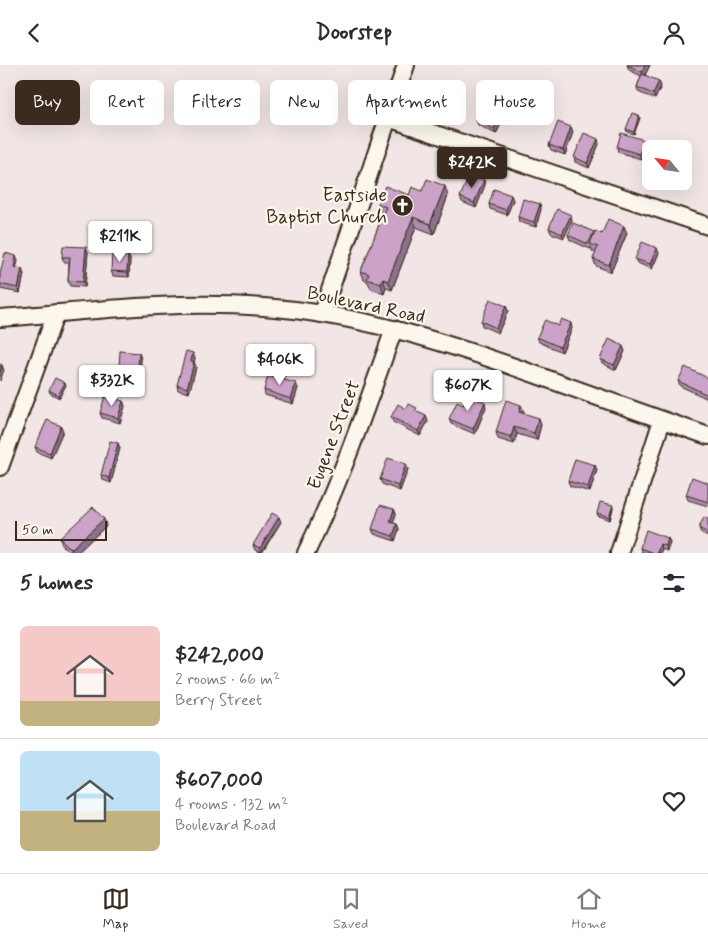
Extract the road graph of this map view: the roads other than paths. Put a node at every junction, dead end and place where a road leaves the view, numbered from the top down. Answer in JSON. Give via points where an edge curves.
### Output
{"nodes":[{"id":1,"x":406,"y":65,"type":"edge"},
{"id":2,"x":401,"y":80,"type":"edge"},
{"id":3,"x":386,"y":125,"type":"edge"},
{"id":4,"x":409,"y":125,"type":"edge"},
{"id":5,"x":708,"y":226,"type":"edge"},
{"id":6,"x":56,"y":313,"type":"junction"},
{"id":7,"x":322,"y":314,"type":"junction"},
{"id":8,"x":0,"y":318,"type":"edge"},
{"id":9,"x":394,"y":329,"type":"junction"},
{"id":10,"x":662,"y":420,"type":"junction"},
{"id":11,"x":708,"y":436,"type":"edge"},
{"id":12,"x":0,"y":467,"type":"edge"},
{"id":13,"x":306,"y":553,"type":"edge"},
{"id":14,"x":619,"y":553,"type":"edge"}],
"edges":[{"from":1,"to":2,"type":"street"},
{"from":3,"to":7,"type":"street"},
{"from":4,"to":5,"type":"street"},
{"from":6,"to":7,"type":"street","name":"Boulevard Road","via":[[160,305],[210,305]]},
{"from":6,"to":8,"type":"street","name":"Boulevard Road"},
{"from":6,"to":12,"type":"street"},
{"from":7,"to":9,"type":"street","name":"Boulevard Road"},
{"from":9,"to":10,"type":"street","name":"Boulevard Road","via":[[456,346]]},
{"from":9,"to":13,"type":"street","name":"Eugene Street","via":[[344,469]]},
{"from":10,"to":11,"type":"street","name":"Boulevard Road"},
{"from":10,"to":14,"type":"street"}]}
